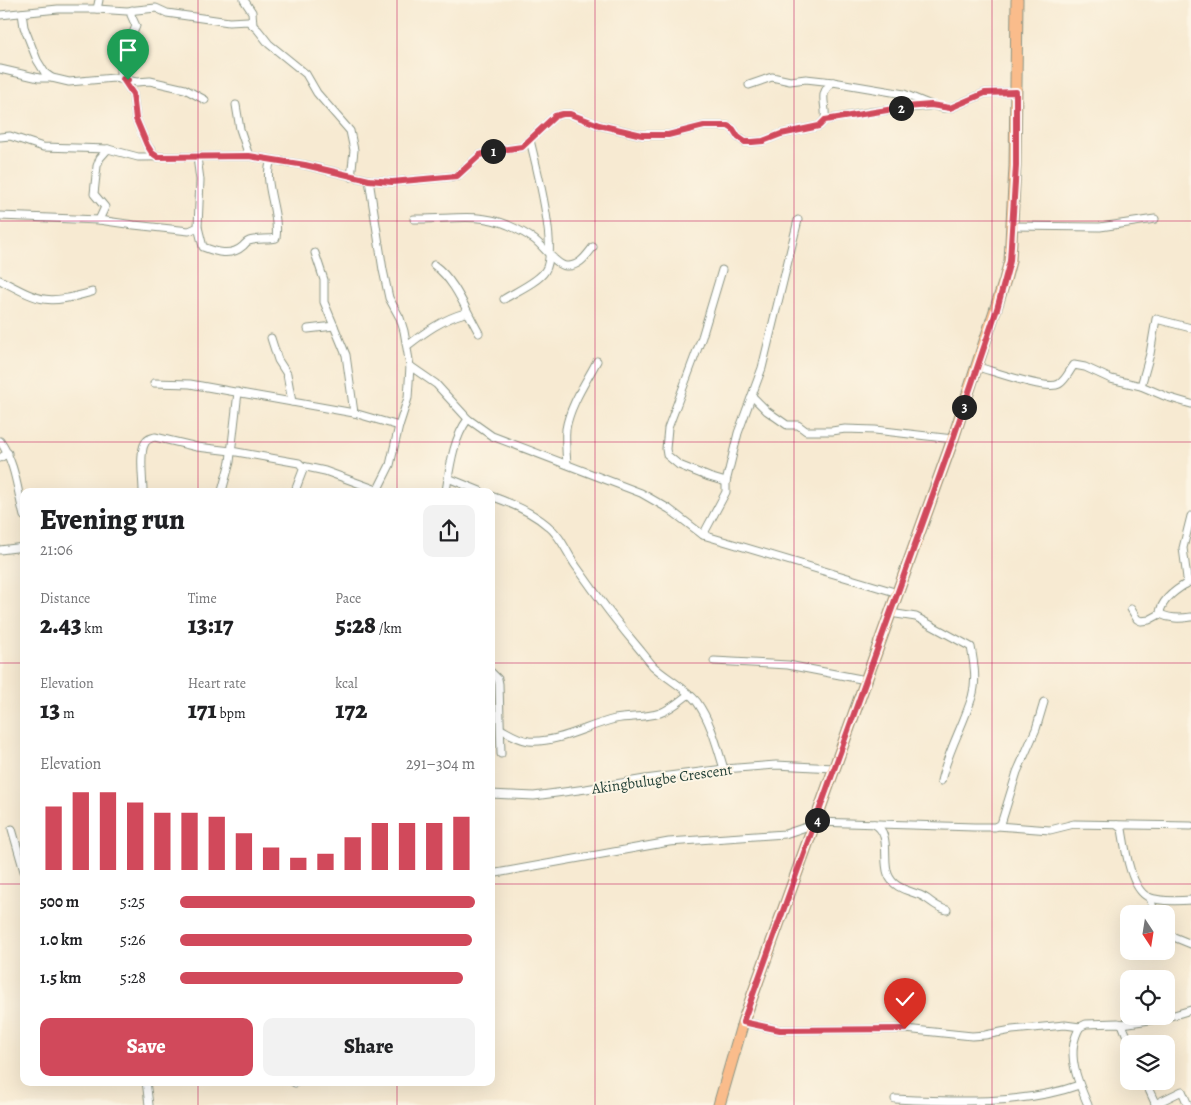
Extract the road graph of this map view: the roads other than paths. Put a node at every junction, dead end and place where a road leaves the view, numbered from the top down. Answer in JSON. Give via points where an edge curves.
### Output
{"nodes":[{"id":1,"x":100,"y":0,"type":"edge"},
{"id":2,"x":244,"y":0,"type":"edge"},
{"id":3,"x":1017,"y":0,"type":"edge"},
{"id":4,"x":97,"y":9,"type":"junction"},
{"id":5,"x":132,"y":10,"type":"junction"},
{"id":6,"x":22,"y":13,"type":"junction"},
{"id":7,"x":0,"y":15,"type":"edge"},
{"id":8,"x":253,"y":25,"type":"junction"},
{"id":9,"x":0,"y":69,"type":"edge"},
{"id":10,"x":52,"y":78,"type":"junction"},
{"id":11,"x":123,"y":79,"type":"junction"},
{"id":12,"x":833,"y":82,"type":"junction"},
{"id":13,"x":749,"y":85,"type":"dead end"},
{"id":14,"x":1016,"y":92,"type":"junction"},
{"id":15,"x":205,"y":100,"type":"dead end"},
{"id":16,"x":931,"y":105,"type":"junction"},
{"id":17,"x":236,"y":106,"type":"dead end"},
{"id":18,"x":825,"y":120,"type":"junction"},
{"id":19,"x":0,"y":137,"type":"edge"},
{"id":20,"x":530,"y":140,"type":"junction"},
{"id":21,"x":108,"y":149,"type":"junction"},
{"id":22,"x":249,"y":156,"type":"junction"},
{"id":23,"x":158,"y":157,"type":"junction"},
{"id":24,"x":197,"y":157,"type":"junction"},
{"id":25,"x":271,"y":160,"type":"junction"},
{"id":26,"x":351,"y":177,"type":"junction"},
{"id":27,"x":369,"y":180,"type":"junction"},
{"id":28,"x":0,"y":216,"type":"edge"},
{"id":29,"x":414,"y":218,"type":"dead end"},
{"id":30,"x":1154,"y":219,"type":"dead end"},
{"id":31,"x":99,"y":220,"type":"junction"},
{"id":32,"x":798,"y":220,"type":"dead end"},
{"id":33,"x":1012,"y":226,"type":"junction"},
{"id":34,"x":198,"y":227,"type":"junction"},
{"id":35,"x":593,"y":247,"type":"dead end"},
{"id":36,"x":549,"y":252,"type":"junction"},
{"id":37,"x":315,"y":253,"type":"dead end"},
{"id":38,"x":434,"y":265,"type":"dead end"},
{"id":39,"x":722,"y":270,"type":"dead end"},
{"id":40,"x":0,"y":280,"type":"edge"},
{"id":41,"x":92,"y":292,"type":"dead end"},
{"id":42,"x":504,"y":299,"type":"dead end"},
{"id":43,"x":468,"y":314,"type":"junction"},
{"id":44,"x":334,"y":326,"type":"junction"},
{"id":45,"x":1191,"y":328,"type":"edge"},
{"id":46,"x":308,"y":329,"type":"dead end"},
{"id":47,"x":479,"y":333,"type":"dead end"},
{"id":48,"x":271,"y":338,"type":"dead end"},
{"id":49,"x":407,"y":346,"type":"junction"},
{"id":50,"x":597,"y":361,"type":"dead end"},
{"id":51,"x":410,"y":366,"type":"junction"},
{"id":52,"x":978,"y":367,"type":"junction"},
{"id":53,"x":154,"y":383,"type":"dead end"},
{"id":54,"x":1141,"y":386,"type":"junction"},
{"id":55,"x":238,"y":392,"type":"junction"},
{"id":56,"x":752,"y":396,"type":"junction"},
{"id":57,"x":292,"y":402,"type":"junction"},
{"id":58,"x":1191,"y":404,"type":"edge"},
{"id":59,"x":354,"y":413,"type":"junction"},
{"id":60,"x":468,"y":420,"type":"junction"},
{"id":61,"x":399,"y":426,"type":"junction"},
{"id":62,"x":953,"y":439,"type":"junction"},
{"id":63,"x":0,"y":441,"type":"edge"},
{"id":64,"x":231,"y":451,"type":"junction"},
{"id":65,"x":8,"y":453,"type":"junction"},
{"id":66,"x":0,"y":458,"type":"edge"},
{"id":67,"x":567,"y":464,"type":"junction"},
{"id":68,"x":302,"y":466,"type":"junction"},
{"id":69,"x":448,"y":478,"type":"junction"},
{"id":70,"x":726,"y":482,"type":"junction"},
{"id":71,"x":143,"y":488,"type":"edge"},
{"id":72,"x":223,"y":488,"type":"edge"},
{"id":73,"x":296,"y":488,"type":"edge"},
{"id":74,"x":369,"y":488,"type":"edge"},
{"id":75,"x":378,"y":488,"type":"edge"},
{"id":76,"x":446,"y":488,"type":"edge"},
{"id":77,"x":473,"y":488,"type":"edge"},
{"id":78,"x":20,"y":496,"type":"edge"},
{"id":79,"x":495,"y":498,"type":"edge"},
{"id":80,"x":1191,"y":516,"type":"edge"},
{"id":81,"x":703,"y":535,"type":"junction"},
{"id":82,"x":20,"y":548,"type":"edge"},
{"id":83,"x":0,"y":550,"type":"edge"},
{"id":84,"x":1188,"y":583,"type":"edge"},
{"id":85,"x":898,"y":592,"type":"junction"},
{"id":86,"x":1131,"y":609,"type":"dead end"},
{"id":87,"x":890,"y":612,"type":"junction"},
{"id":88,"x":1160,"y":614,"type":"junction"},
{"id":89,"x":1191,"y":618,"type":"edge"},
{"id":90,"x":714,"y":661,"type":"dead end"},
{"id":91,"x":495,"y":676,"type":"edge"},
{"id":92,"x":866,"y":680,"type":"junction"},
{"id":93,"x":689,"y":694,"type":"junction"},
{"id":94,"x":1044,"y":702,"type":"dead end"},
{"id":95,"x":501,"y":729,"type":"junction"},
{"id":96,"x":501,"y":754,"type":"dead end"},
{"id":97,"x":834,"y":768,"type":"junction"},
{"id":98,"x":724,"y":769,"type":"junction"},
{"id":99,"x":941,"y":781,"type":"dead end"},
{"id":100,"x":495,"y":794,"type":"edge"},
{"id":101,"x":816,"y":823,"type":"junction"},
{"id":102,"x":874,"y":824,"type":"junction"},
{"id":103,"x":1117,"y":825,"type":"junction"},
{"id":104,"x":997,"y":826,"type":"junction"},
{"id":105,"x":1191,"y":826,"type":"edge"},
{"id":106,"x":12,"y":829,"type":"dead end"},
{"id":107,"x":20,"y":857,"type":"edge"},
{"id":108,"x":495,"y":873,"type":"edge"},
{"id":109,"x":1150,"y":898,"type":"junction"},
{"id":110,"x":1191,"y":900,"type":"edge"},
{"id":111,"x":1152,"y":905,"type":"edge"},
{"id":112,"x":947,"y":910,"type":"dead end"},
{"id":113,"x":1175,"y":937,"type":"edge"},
{"id":114,"x":1191,"y":944,"type":"edge"},
{"id":115,"x":1191,"y":1010,"type":"edge"},
{"id":116,"x":1175,"y":1015,"type":"edge"},
{"id":117,"x":743,"y":1022,"type":"junction"},
{"id":118,"x":1120,"y":1024,"type":"edge"},
{"id":119,"x":1080,"y":1026,"type":"junction"},
{"id":120,"x":1079,"y":1085,"type":"junction"},
{"id":121,"x":147,"y":1086,"type":"edge"},
{"id":122,"x":1149,"y":1090,"type":"edge"},
{"id":123,"x":894,"y":1099,"type":"dead end"},
{"id":124,"x":1155,"y":1104,"type":"edge"},
{"id":125,"x":150,"y":1105,"type":"edge"},
{"id":126,"x":720,"y":1105,"type":"edge"},
{"id":127,"x":1088,"y":1105,"type":"edge"},
{"id":128,"x":1188,"y":1105,"type":"edge"}],
"edges":[{"from":1,"to":4,"type":"street"},
{"from":2,"to":8,"type":"street","via":[[252,12]]},
{"from":3,"to":14,"type":"main road"},
{"from":4,"to":5,"type":"street"},
{"from":4,"to":6,"type":"street"},
{"from":5,"to":8,"type":"street","via":[[156,8],[168,13],[229,22],[248,21]]},
{"from":5,"to":11,"type":"street","via":[[136,26],[134,34],[126,40],[120,52]]},
{"from":6,"to":7,"type":"street"},
{"from":6,"to":10,"type":"street","via":[[37,60]]},
{"from":8,"to":26,"type":"street","via":[[269,44],[306,74],[350,131],[354,150]]},
{"from":9,"to":10,"type":"street"},
{"from":10,"to":11,"type":"street","via":[[69,82]]},
{"from":11,"to":15,"type":"street","via":[[150,80],[185,89]]},
{"from":11,"to":23,"type":"street","via":[[133,94],[136,119],[147,145]]},
{"from":12,"to":13,"type":"street","via":[[790,81],[772,77]]},
{"from":12,"to":16,"type":"street","via":[[904,94]]},
{"from":12,"to":18,"type":"street","via":[[823,93]]},
{"from":14,"to":16,"type":"street","via":[[985,93],[950,108]]},
{"from":14,"to":33,"type":"main road"},
{"from":16,"to":18,"type":"street"},
{"from":17,"to":22,"type":"street"},
{"from":18,"to":20,"type":"street","via":[[819,126],[763,141],[745,142],[728,126],[704,126],[668,135],[642,135],[563,114],[555,116]]},
{"from":19,"to":21,"type":"street","via":[[10,136],[42,147]]},
{"from":20,"to":27,"type":"street","via":[[522,147],[480,155],[457,176],[392,182]]},
{"from":20,"to":36,"type":"street","via":[[548,226]]},
{"from":21,"to":23,"type":"street","via":[[138,157]]},
{"from":21,"to":31,"type":"street","via":[[96,166],[94,194],[104,207]]},
{"from":22,"to":24,"type":"street"},
{"from":22,"to":25,"type":"street"},
{"from":23,"to":24,"type":"street"},
{"from":24,"to":34,"type":"street","via":[[200,180]]},
{"from":25,"to":26,"type":"street"},
{"from":25,"to":34,"type":"street","via":[[268,172],[278,226],[276,238],[250,240],[226,254],[203,247]]},
{"from":26,"to":27,"type":"street"},
{"from":27,"to":49,"type":"street","via":[[389,298],[400,318]]},
{"from":28,"to":31,"type":"street"},
{"from":29,"to":36,"type":"street","via":[[436,220],[476,216],[494,219],[529,236]]},
{"from":30,"to":33,"type":"street","via":[[1100,227]]},
{"from":31,"to":34,"type":"street","via":[[189,231]]},
{"from":32,"to":56,"type":"street","via":[[762,368]]},
{"from":33,"to":52,"type":"main road","via":[[1007,274]]},
{"from":35,"to":36,"type":"street","via":[[579,264],[570,266],[558,263]]},
{"from":36,"to":42,"type":"street","via":[[550,259],[544,274]]},
{"from":37,"to":44,"type":"street","via":[[324,280],[324,302]]},
{"from":38,"to":43,"type":"street","via":[[455,288]]},
{"from":39,"to":70,"type":"street","via":[[702,337],[668,428],[666,449],[679,465]]},
{"from":40,"to":41,"type":"street","via":[[26,294],[49,301]]},
{"from":43,"to":47,"type":"street"},
{"from":43,"to":49,"type":"street","via":[[459,314],[435,325]]},
{"from":44,"to":46,"type":"street"},
{"from":44,"to":59,"type":"street","via":[[346,355]]},
{"from":45,"to":54,"type":"street","via":[[1156,318]]},
{"from":48,"to":57,"type":"street","via":[[278,360],[287,374]]},
{"from":49,"to":51,"type":"street"},
{"from":50,"to":67,"type":"street","via":[[566,427]]},
{"from":51,"to":60,"type":"street","via":[[436,384]]},
{"from":51,"to":61,"type":"street","via":[[408,398]]},
{"from":52,"to":54,"type":"street","via":[[1042,385],[1058,385],[1074,365]]},
{"from":52,"to":62,"type":"main road"},
{"from":53,"to":55,"type":"street","via":[[190,384]]},
{"from":54,"to":58,"type":"street"},
{"from":55,"to":57,"type":"street"},
{"from":55,"to":64,"type":"street"},
{"from":56,"to":62,"type":"street","via":[[787,425],[798,425],[806,431],[845,428]]},
{"from":56,"to":70,"type":"street","via":[[738,433]]},
{"from":57,"to":59,"type":"street"},
{"from":59,"to":61,"type":"street"},
{"from":60,"to":67,"type":"street","via":[[492,436]]},
{"from":60,"to":69,"type":"street","via":[[452,456]]},
{"from":61,"to":75,"type":"street","via":[[390,465]]},
{"from":62,"to":85,"type":"main road"},
{"from":63,"to":65,"type":"street"},
{"from":64,"to":68,"type":"street"},
{"from":64,"to":71,"type":"street","via":[[161,438],[149,439],[144,444],[142,460]]},
{"from":64,"to":72,"type":"street"},
{"from":65,"to":66,"type":"street"},
{"from":65,"to":78,"type":"street"},
{"from":67,"to":81,"type":"street","via":[[641,493]]},
{"from":68,"to":73,"type":"street"},
{"from":68,"to":74,"type":"street"},
{"from":69,"to":76,"type":"street"},
{"from":69,"to":77,"type":"street"},
{"from":70,"to":81,"type":"street","via":[[726,492]]},
{"from":79,"to":93,"type":"street","via":[[550,526],[603,605],[653,666]]},
{"from":80,"to":84,"type":"street","via":[[1183,548]]},
{"from":81,"to":85,"type":"street"},
{"from":82,"to":83,"type":"street"},
{"from":84,"to":88,"type":"street","via":[[1166,600]]},
{"from":85,"to":87,"type":"main road"},
{"from":86,"to":88,"type":"street","via":[[1140,621]]},
{"from":87,"to":92,"type":"main road"},
{"from":87,"to":99,"type":"street","via":[[916,617],[971,647],[975,669],[972,696]]},
{"from":88,"to":89,"type":"street"},
{"from":90,"to":92,"type":"street","via":[[788,665]]},
{"from":91,"to":95,"type":"street","via":[[498,679]]},
{"from":92,"to":97,"type":"main road"},
{"from":93,"to":95,"type":"street","via":[[651,716],[613,720],[562,736],[530,741]]},
{"from":93,"to":98,"type":"street","via":[[707,720]]},
{"from":94,"to":104,"type":"street","via":[[1017,772],[1003,821]]},
{"from":95,"to":96,"type":"street"},
{"from":97,"to":98,"type":"street","name":"Akingbulugbe Crescent","via":[[776,765]]},
{"from":97,"to":101,"type":"main road"},
{"from":98,"to":100,"type":"street","name":"Akingbulugbe Crescent","via":[[534,796]]},
{"from":101,"to":102,"type":"street"},
{"from":101,"to":108,"type":"street","via":[[785,834],[669,842]]},
{"from":101,"to":117,"type":"main road"},
{"from":102,"to":104,"type":"street"},
{"from":102,"to":112,"type":"street","via":[[884,837],[886,866],[893,883]]},
{"from":103,"to":104,"type":"street","via":[[1074,824],[1050,830]]},
{"from":103,"to":105,"type":"street"},
{"from":103,"to":109,"type":"street","via":[[1122,829],[1136,884]]},
{"from":106,"to":107,"type":"street"},
{"from":109,"to":110,"type":"street"},
{"from":109,"to":111,"type":"street"},
{"from":113,"to":114,"type":"street"},
{"from":115,"to":116,"type":"street"},
{"from":117,"to":119,"type":"street","via":[[780,1030],[905,1029],[972,1036],[1065,1024]]},
{"from":117,"to":126,"type":"main road"},
{"from":118,"to":119,"type":"street"},
{"from":119,"to":120,"type":"street","via":[[1072,1060]]},
{"from":120,"to":123,"type":"street","via":[[1026,1100]]},
{"from":120,"to":127,"type":"street"},
{"from":121,"to":125,"type":"street"},
{"from":122,"to":124,"type":"street"},
{"from":124,"to":128,"type":"street","via":[[1182,1091]]}]}
